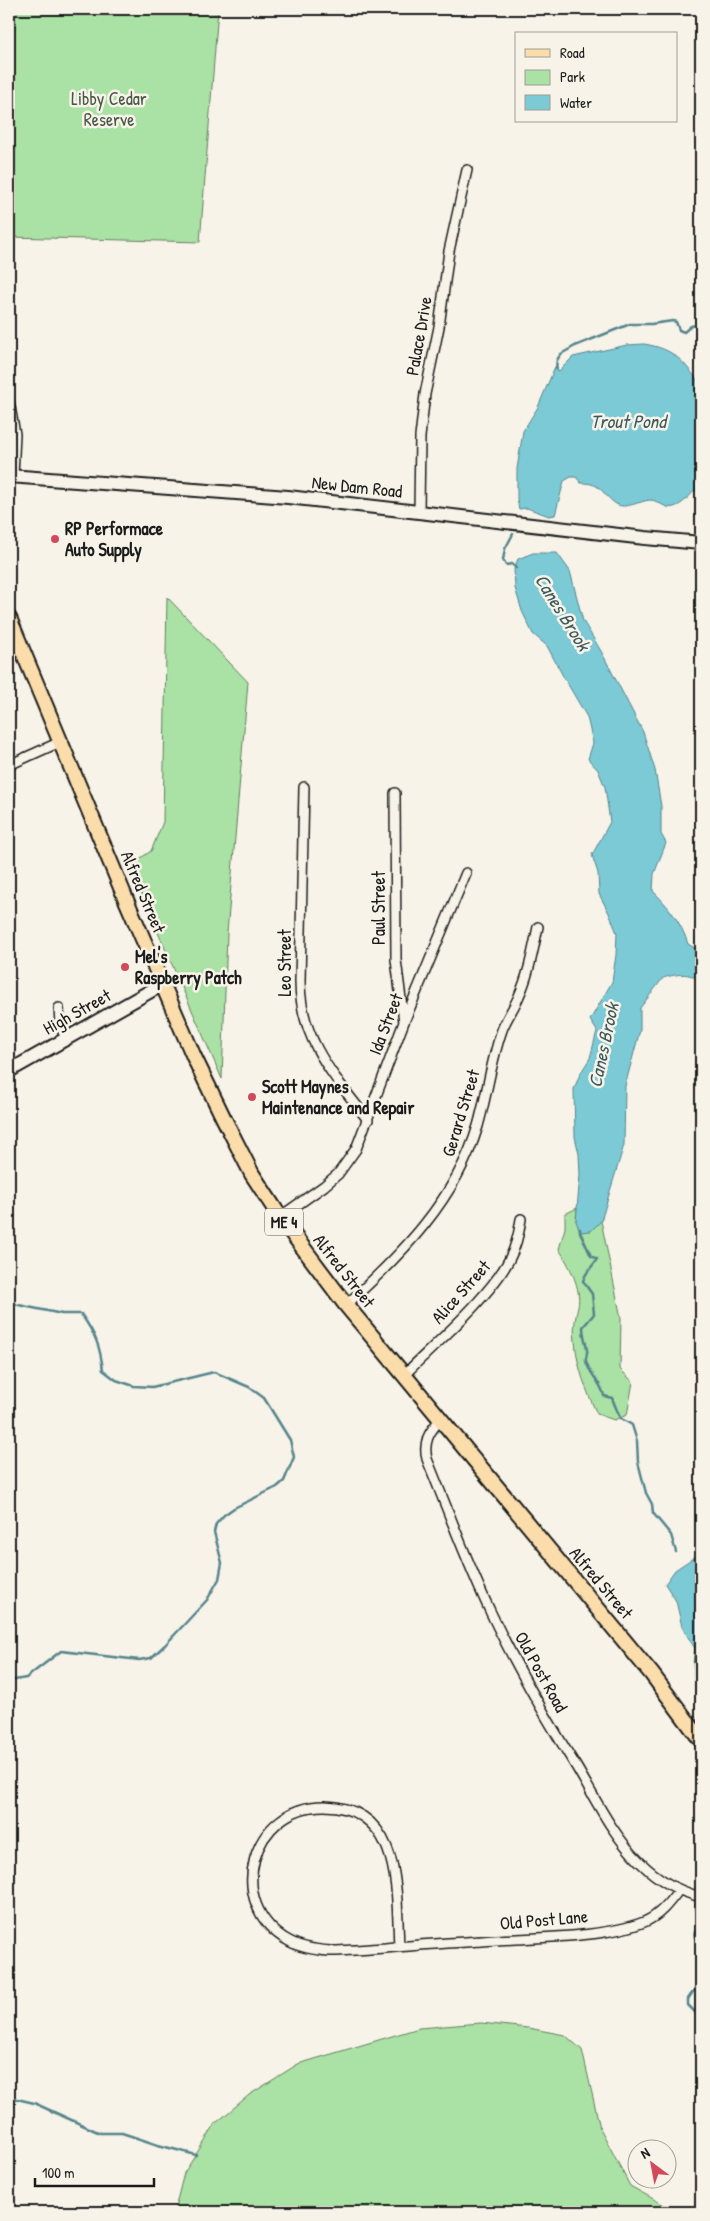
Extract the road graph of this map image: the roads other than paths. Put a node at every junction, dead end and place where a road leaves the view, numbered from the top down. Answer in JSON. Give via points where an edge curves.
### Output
{"nodes":[{"id":1,"x":467,"y":170,"type":"dead end"},
{"id":2,"x":9,"y":401,"type":"edge"},
{"id":3,"x":11,"y":476,"type":"edge"},
{"id":4,"x":419,"y":511,"type":"junction"},
{"id":5,"x":701,"y":543,"type":"edge"},
{"id":6,"x":9,"y":618,"type":"edge"},
{"id":7,"x":60,"y":742,"type":"junction"},
{"id":8,"x":9,"y":765,"type":"edge"},
{"id":9,"x":304,"y":787,"type":"dead end"},
{"id":10,"x":395,"y":793,"type":"dead end"},
{"id":11,"x":466,"y":873,"type":"dead end"},
{"id":12,"x":538,"y":927,"type":"dead end"},
{"id":13,"x":163,"y":984,"type":"junction"},
{"id":14,"x":59,"y":1008,"type":"dead end"},
{"id":15,"x":404,"y":1022,"type":"junction"},
{"id":16,"x":66,"y":1039,"type":"junction"},
{"id":17,"x":9,"y":1071,"type":"edge"},
{"id":18,"x":368,"y":1120,"type":"junction"},
{"id":19,"x":280,"y":1217,"type":"junction"},
{"id":20,"x":521,"y":1219,"type":"dead end"},
{"id":21,"x":346,"y":1305,"type":"junction"},
{"id":22,"x":404,"y":1375,"type":"junction"},
{"id":23,"x":440,"y":1420,"type":"junction"},
{"id":24,"x":701,"y":1740,"type":"edge"},
{"id":25,"x":678,"y":1891,"type":"junction"},
{"id":26,"x":701,"y":1897,"type":"edge"},
{"id":27,"x":399,"y":1947,"type":"junction"}],
"edges":[{"from":1,"to":4,"type":"street","name":"Palace Drive","via":[[449,251],[425,394],[420,438]]},
{"from":2,"to":3,"type":"street","via":[[15,434]]},
{"from":3,"to":4,"type":"street","name":"New Dam Road"},
{"from":4,"to":5,"type":"street","name":"New Dam Road"},
{"from":6,"to":7,"type":"main road","name":"Alfred Street","number":"ME 4"},
{"from":7,"to":8,"type":"street"},
{"from":7,"to":13,"type":"main road","name":"Alfred Street","number":"ME 4"},
{"from":9,"to":18,"type":"street","name":"Leo Street","via":[[302,1009],[317,1051]]},
{"from":10,"to":15,"type":"street","name":"Paul Street","via":[[396,960]]},
{"from":11,"to":15,"type":"street","name":"Ida Street"},
{"from":12,"to":21,"type":"street","name":"Gerard Street","via":[[532,959],[520,995],[502,1030],[478,1127],[462,1168],[416,1235]]},
{"from":13,"to":16,"type":"street","name":"High Street"},
{"from":13,"to":19,"type":"main road","name":"Alfred Street","number":"ME 4","via":[[223,1117],[252,1174]]},
{"from":14,"to":16,"type":"street","via":[[60,1024]]},
{"from":15,"to":18,"type":"street","name":"Ida Street"},
{"from":16,"to":17,"type":"street","name":"High Street"},
{"from":18,"to":19,"type":"street","name":"Ida Street","via":[[356,1149],[338,1174]]},
{"from":19,"to":21,"type":"main road","name":"Alfred Street","number":"ME 4"},
{"from":20,"to":22,"type":"street","name":"Alice Street","via":[[517,1243],[505,1268]]},
{"from":21,"to":22,"type":"main road","name":"Alfred Street","number":"ME 4"},
{"from":22,"to":23,"type":"main road","name":"Alfred Street","number":"ME 4"},
{"from":23,"to":24,"type":"main road","name":"Alfred Street","number":"ME 4","via":[[651,1673]]},
{"from":23,"to":25,"type":"street","name":"Old Post Road","via":[[426,1440],[427,1459],[509,1648],[614,1831],[641,1864]]},
{"from":25,"to":26,"type":"street","name":"Old Post Road"},
{"from":25,"to":27,"type":"street","name":"Old Post Lane","via":[[661,1912],[619,1930]]},
{"from":27,"to":27,"type":"street","name":"Old Post Lane","via":[[312,1949],[278,1934],[256,1905],[251,1881],[259,1845],[271,1829],[296,1812],[326,1806],[355,1814],[372,1825],[392,1860]]}]}
